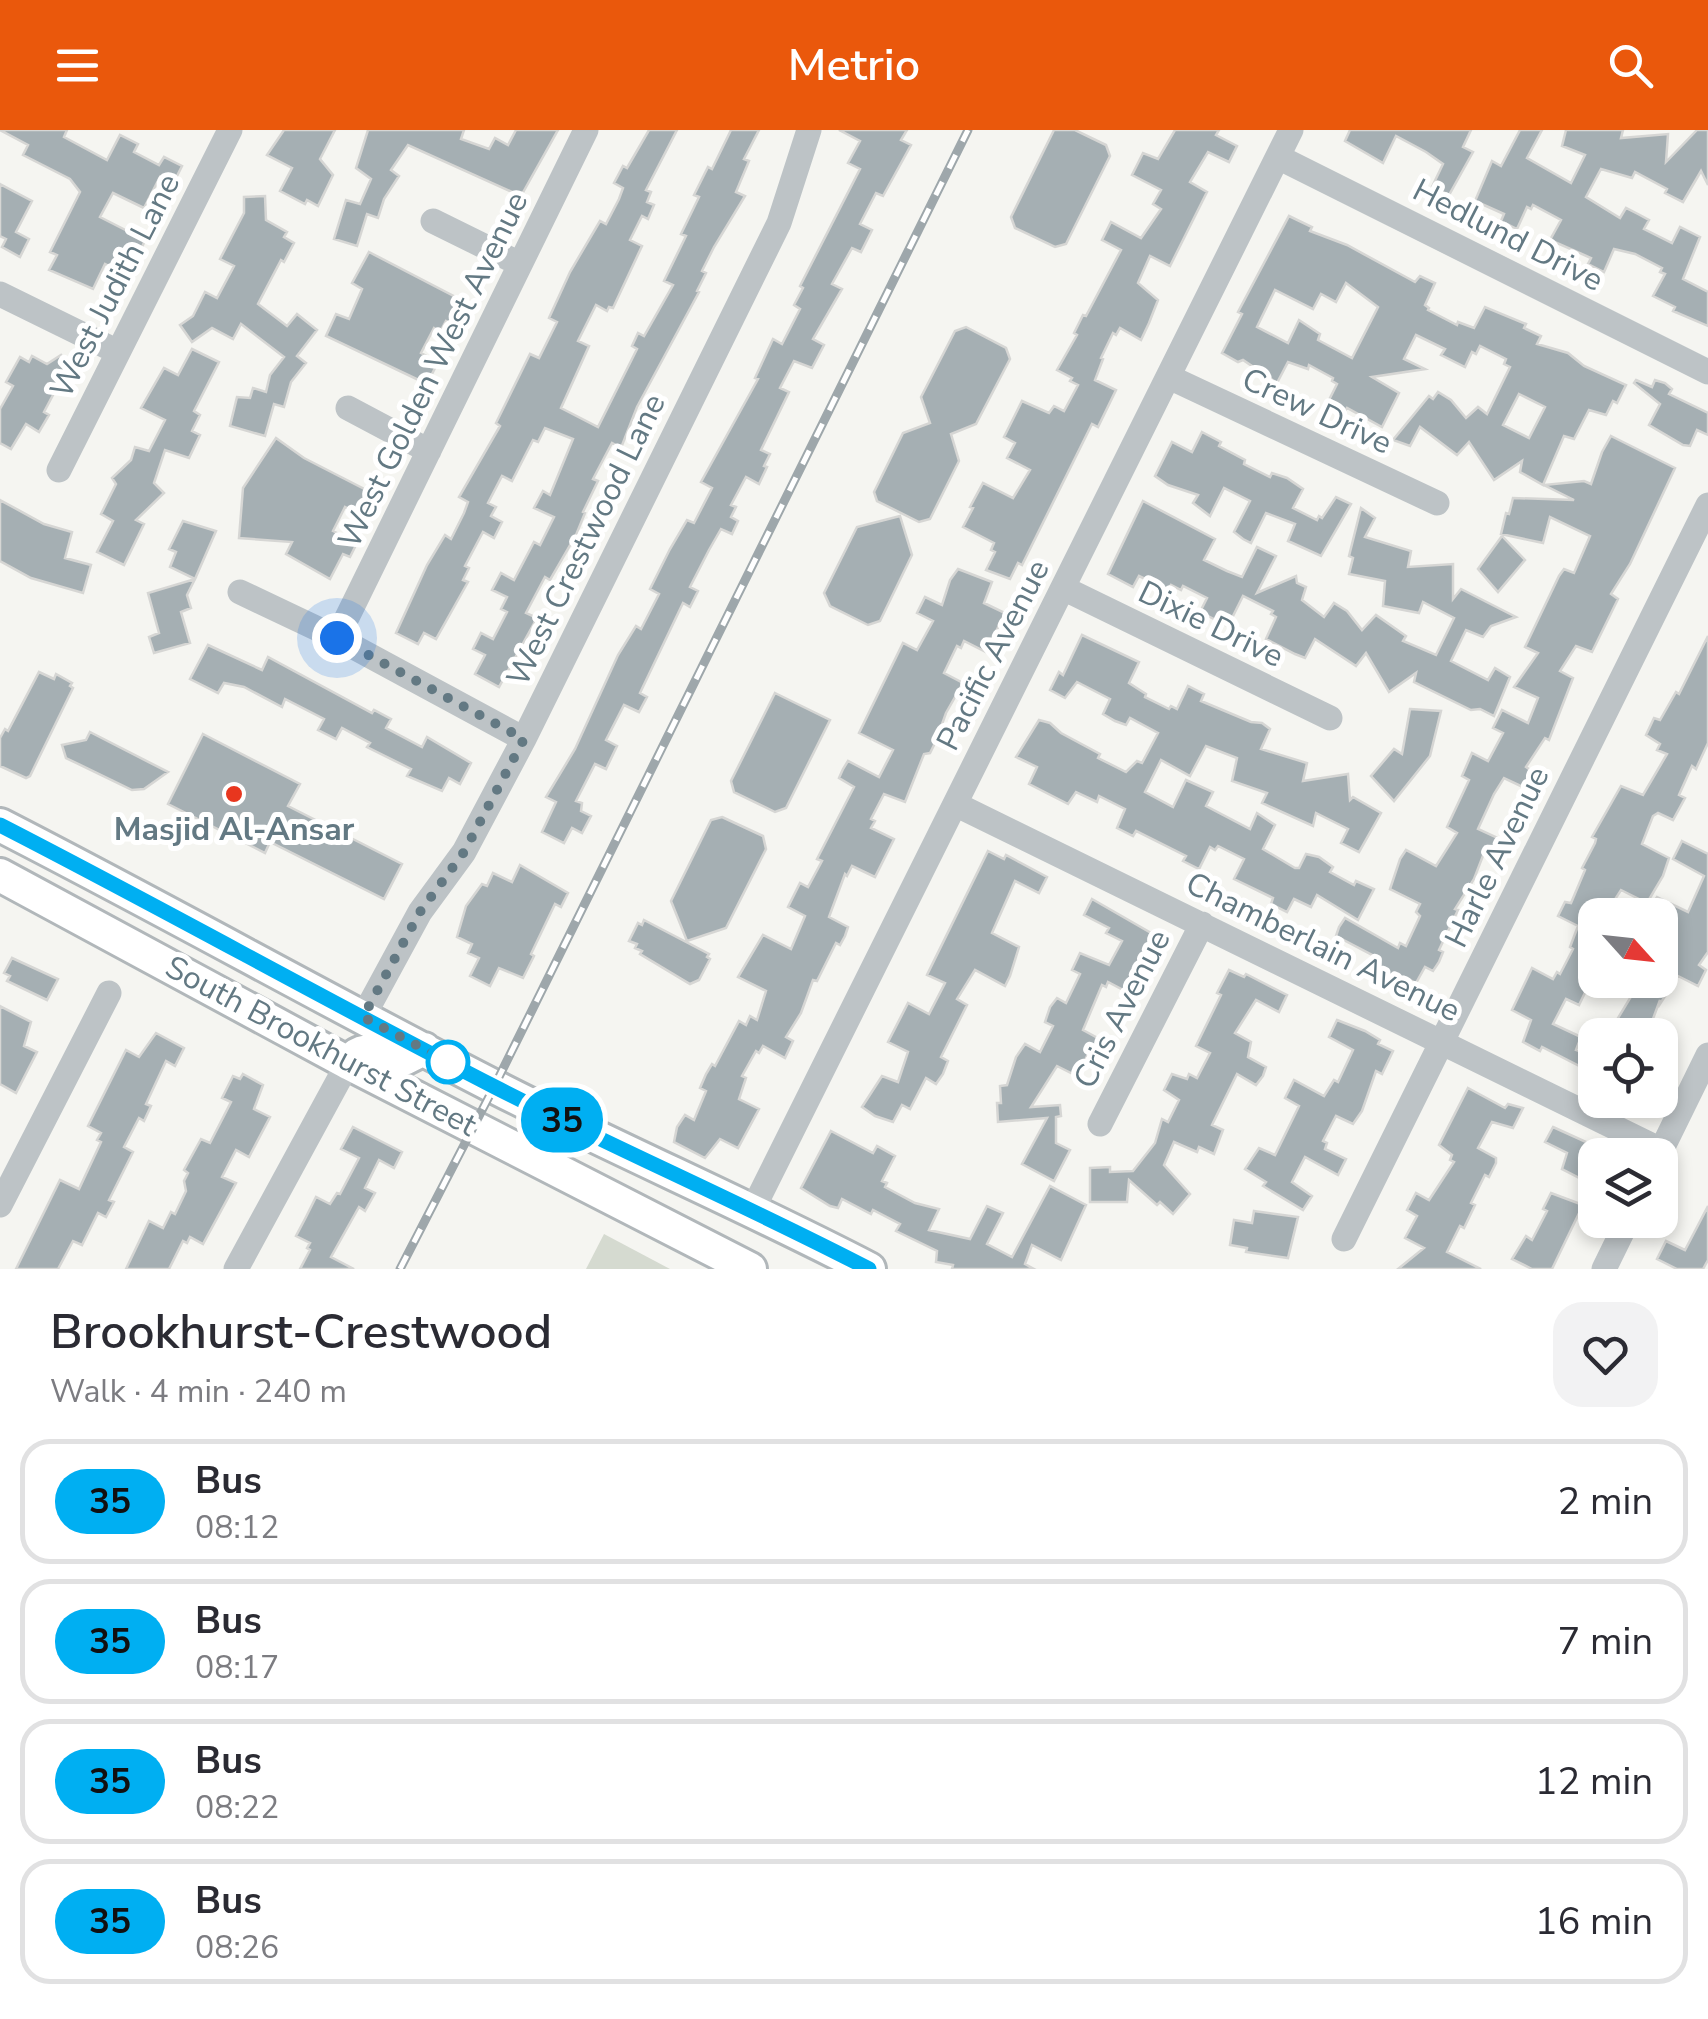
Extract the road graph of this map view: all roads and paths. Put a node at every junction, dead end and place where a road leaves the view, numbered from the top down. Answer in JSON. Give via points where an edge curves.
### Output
{"nodes":[{"id":1,"x":586,"y":130,"type":"edge"},
{"id":2,"x":808,"y":130,"type":"edge"},
{"id":3,"x":1291,"y":130,"type":"edge"},
{"id":4,"x":222,"y":132,"type":"edge"},
{"id":5,"x":1278,"y":157,"type":"junction"},
{"id":6,"x":433,"y":220,"type":"dead end"},
{"id":7,"x":520,"y":264,"type":"junction"},
{"id":8,"x":0,"y":294,"type":"edge"},
{"id":9,"x":118,"y":352,"type":"junction"},
{"id":10,"x":1708,"y":372,"type":"edge"},
{"id":11,"x":1169,"y":377,"type":"junction"},
{"id":12,"x":348,"y":408,"type":"dead end"},
{"id":13,"x":428,"y":451,"type":"junction"},
{"id":14,"x":59,"y":470,"type":"dead end"},
{"id":15,"x":1437,"y":503,"type":"dead end"},
{"id":16,"x":1708,"y":505,"type":"edge"},
{"id":17,"x":1063,"y":588,"type":"junction"},
{"id":18,"x":240,"y":592,"type":"dead end"},
{"id":19,"x":337,"y":638,"type":"junction"},
{"id":20,"x":1330,"y":718,"type":"dead end"},
{"id":21,"x":524,"y":739,"type":"junction"},
{"id":22,"x":955,"y":804,"type":"junction"},
{"id":23,"x":0,"y":825,"type":"edge"},
{"id":24,"x":0,"y":874,"type":"edge"},
{"id":25,"x":1202,"y":924,"type":"junction"},
{"id":26,"x":109,"y":992,"type":"dead end"},
{"id":27,"x":253,"y":1010,"type":"junction"},
{"id":28,"x":363,"y":1017,"type":"junction"},
{"id":29,"x":1442,"y":1041,"type":"junction"},
{"id":30,"x":424,"y":1049,"type":"junction"},
{"id":31,"x":1708,"y":1055,"type":"edge"},
{"id":32,"x":348,"y":1063,"type":"junction"},
{"id":33,"x":1100,"y":1124,"type":"dead end"},
{"id":34,"x":1633,"y":1138,"type":"edge"},
{"id":35,"x":1667,"y":1138,"type":"edge"},
{"id":36,"x":0,"y":1206,"type":"edge"},
{"id":37,"x":753,"y":1209,"type":"junction"},
{"id":38,"x":1619,"y":1238,"type":"edge"},
{"id":39,"x":1344,"y":1239,"type":"dead end"},
{"id":40,"x":236,"y":1269,"type":"edge"},
{"id":41,"x":750,"y":1269,"type":"edge"},
{"id":42,"x":869,"y":1269,"type":"edge"},
{"id":43,"x":1604,"y":1269,"type":"edge"}],
"edges":[{"from":1,"to":7,"type":"street","name":"West Golden West Avenue"},
{"from":2,"to":21,"type":"street","name":"West Crestwood Lane","via":[[778,223]]},
{"from":3,"to":5,"type":"street","name":"Pacific Avenue"},
{"from":4,"to":9,"type":"street","name":"West Judith Lane"},
{"from":5,"to":10,"type":"street","name":"Hedlund Drive"},
{"from":5,"to":11,"type":"street","name":"Pacific Avenue"},
{"from":6,"to":7,"type":"street"},
{"from":7,"to":13,"type":"street","name":"West Golden West Avenue"},
{"from":8,"to":9,"type":"street"},
{"from":9,"to":14,"type":"street","name":"West Judith Lane"},
{"from":11,"to":15,"type":"street","name":"Crew Drive"},
{"from":11,"to":17,"type":"street","name":"Pacific Avenue"},
{"from":12,"to":13,"type":"street"},
{"from":13,"to":19,"type":"street","name":"West Golden West Avenue"},
{"from":16,"to":29,"type":"street","name":"Harle Avenue"},
{"from":17,"to":20,"type":"street","name":"Dixie Drive"},
{"from":17,"to":22,"type":"street","name":"Pacific Avenue"},
{"from":18,"to":19,"type":"street"},
{"from":19,"to":21,"type":"street"},
{"from":21,"to":28,"type":"street","name":"West Crestwood Lane"},
{"from":22,"to":25,"type":"street","name":"Chamberlain Avenue"},
{"from":22,"to":37,"type":"street","name":"Pacific Avenue"},
{"from":23,"to":28,"type":"main road","name":"South Brookhurst Street"},
{"from":24,"to":27,"type":"main road","name":"South Brookhurst Street"},
{"from":25,"to":29,"type":"street","name":"Chamberlain Avenue"},
{"from":25,"to":33,"type":"street","name":"Cris Avenue"},
{"from":26,"to":36,"type":"street"},
{"from":27,"to":28,"type":"main road","via":[[288,1008],[344,1032]]},
{"from":27,"to":32,"type":"main road","name":"South Brookhurst Street"},
{"from":28,"to":30,"type":"main road","name":"South Brookhurst Street"},
{"from":29,"to":34,"type":"street","name":"Chamberlain Avenue"},
{"from":29,"to":39,"type":"street","name":"Harle Avenue"},
{"from":30,"to":32,"type":"main road","via":[[404,1060],[357,1052]]},
{"from":30,"to":37,"type":"main road","name":"South Brookhurst Street"},
{"from":31,"to":35,"type":"street"},
{"from":32,"to":40,"type":"street"},
{"from":32,"to":41,"type":"main road","name":"South Brookhurst Street"},
{"from":37,"to":42,"type":"main road","name":"South Brookhurst Street"},
{"from":38,"to":43,"type":"street"}]}
